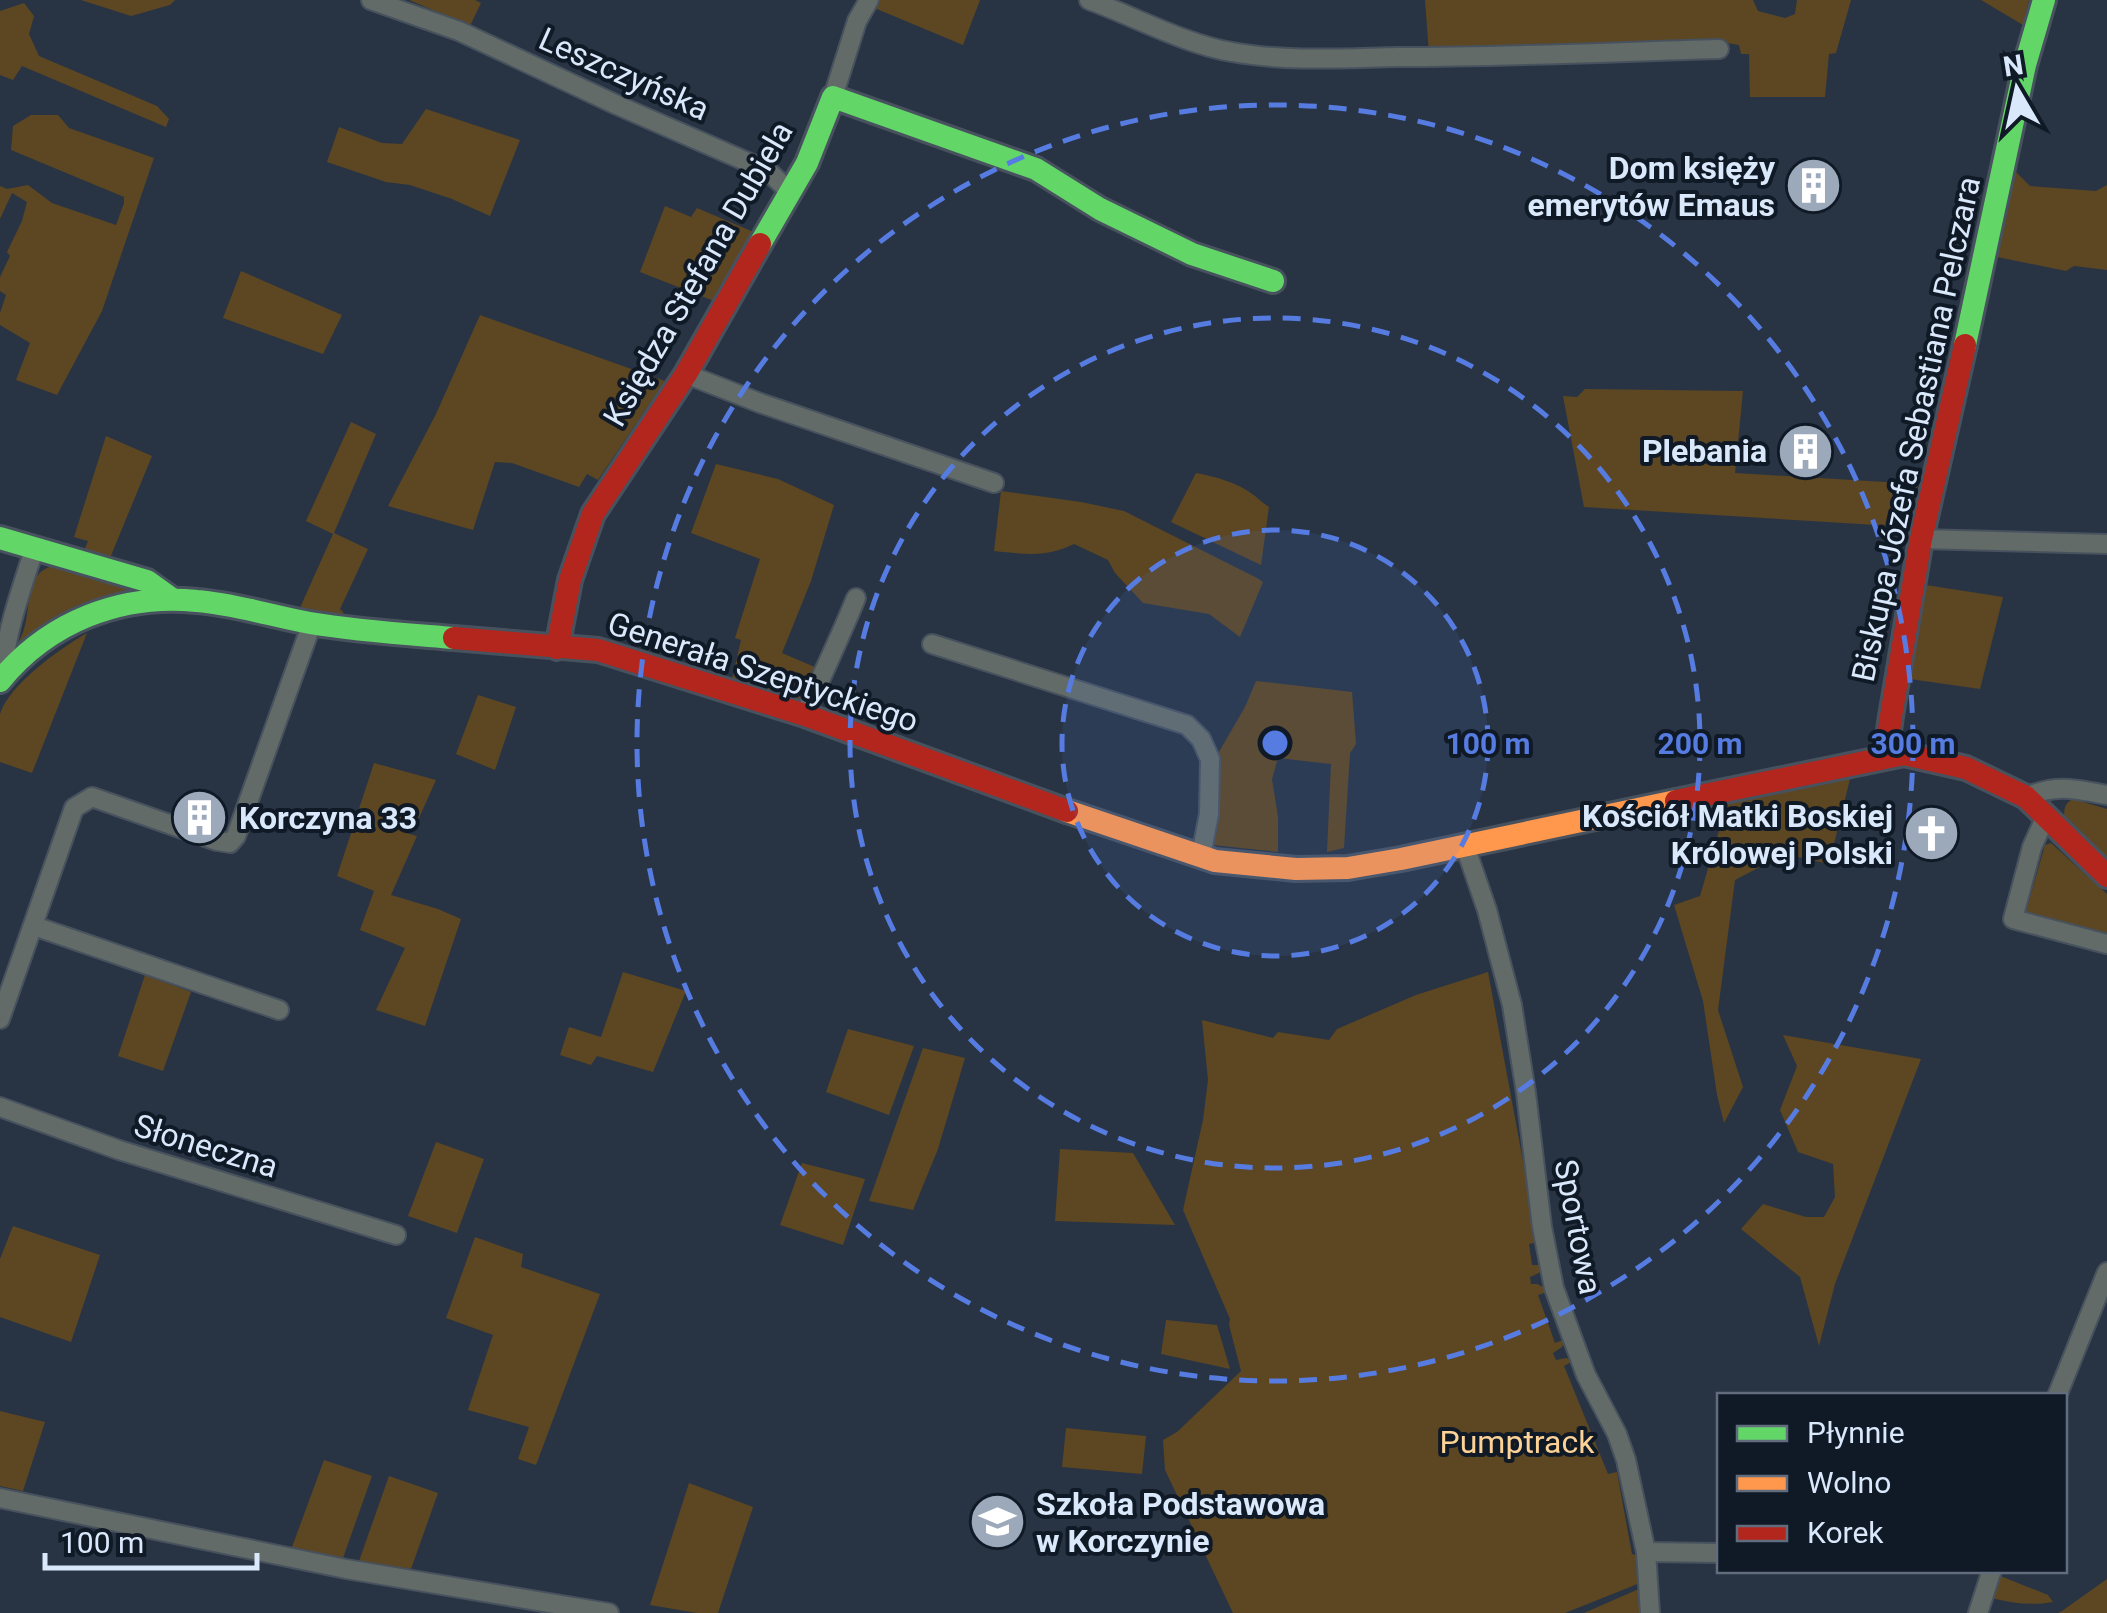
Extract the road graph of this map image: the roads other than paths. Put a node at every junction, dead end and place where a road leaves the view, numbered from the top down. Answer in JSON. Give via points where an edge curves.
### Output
{"nodes":[{"id":1,"x":371,"y":0,"type":"edge"},
{"id":2,"x":869,"y":0,"type":"edge"},
{"id":3,"x":1089,"y":0,"type":"edge"},
{"id":4,"x":2044,"y":0,"type":"edge"},
{"id":5,"x":1719,"y":49,"type":"dead end"},
{"id":6,"x":833,"y":97,"type":"junction"},
{"id":7,"x":790,"y":192,"type":"junction"},
{"id":8,"x":1273,"y":281,"type":"dead end"},
{"id":9,"x":686,"y":374,"type":"junction"},
{"id":10,"x":994,"y":483,"type":"dead end"},
{"id":11,"x":0,"y":538,"type":"edge"},
{"id":12,"x":1921,"y":538,"type":"junction"},
{"id":13,"x":2107,"y":544,"type":"edge"},
{"id":14,"x":34,"y":550,"type":"junction"},
{"id":15,"x":856,"y":598,"type":"dead end"},
{"id":16,"x":172,"y":599,"type":"junction"},
{"id":17,"x":312,"y":623,"type":"junction"},
{"id":18,"x":932,"y":644,"type":"dead end"},
{"id":19,"x":558,"y":648,"type":"junction"},
{"id":20,"x":2,"y":677,"type":"edge"},
{"id":21,"x":804,"y":715,"type":"junction"},
{"id":22,"x":1888,"y":757,"type":"junction"},
{"id":23,"x":2107,"y":795,"type":"edge"},
{"id":24,"x":2026,"y":798,"type":"junction"},
{"id":25,"x":2046,"y":816,"type":"junction"},
{"id":26,"x":1465,"y":846,"type":"junction"},
{"id":27,"x":1200,"y":856,"type":"junction"},
{"id":28,"x":2107,"y":876,"type":"edge"},
{"id":29,"x":34,"y":926,"type":"junction"},
{"id":30,"x":2107,"y":944,"type":"edge"},
{"id":31,"x":279,"y":1010,"type":"dead end"},
{"id":32,"x":0,"y":1019,"type":"edge"},
{"id":33,"x":0,"y":1106,"type":"edge"},
{"id":34,"x":396,"y":1235,"type":"dead end"},
{"id":35,"x":2106,"y":1277,"type":"edge"},
{"id":36,"x":2058,"y":1393,"type":"edge"},
{"id":37,"x":0,"y":1498,"type":"edge"},
{"id":38,"x":1646,"y":1552,"type":"junction"},
{"id":39,"x":1717,"y":1553,"type":"edge"},
{"id":40,"x":1991,"y":1573,"type":"edge"},
{"id":41,"x":610,"y":1613,"type":"edge"},
{"id":42,"x":1650,"y":1613,"type":"edge"},
{"id":43,"x":1978,"y":1613,"type":"edge"}],
"edges":[{"from":1,"to":7,"type":"street","name":"Leszczyńska","via":[[459,32],[768,172]]},
{"from":2,"to":6,"type":"street"},
{"from":3,"to":5,"type":"street","via":[[1198,43],[1262,56]]},
{"from":4,"to":12,"type":"main road","name":"Biskupa Józefa Sebastiana Pelczara"},
{"from":6,"to":7,"type":"main road","name":"Księdza Stefana Dubiela"},
{"from":6,"to":8,"type":"main road","name":"Księdza Stefana Dubiela","via":[[1036,169],[1192,254]]},
{"from":7,"to":9,"type":"main road","name":"Księdza Stefana Dubiela"},
{"from":9,"to":10,"type":"street"},
{"from":9,"to":19,"type":"main road","name":"Księdza Stefana Dubiela","via":[[593,514],[564,601]]},
{"from":11,"to":14,"type":"main road"},
{"from":12,"to":13,"type":"street"},
{"from":12,"to":22,"type":"main road","name":"Biskupa Józefa Sebastiana Pelczara"},
{"from":14,"to":16,"type":"main road","via":[[147,581]]},
{"from":14,"to":20,"type":"street","via":[[4,641]]},
{"from":15,"to":21,"type":"street"},
{"from":16,"to":17,"type":"main road","name":"Generała Szeptyckiego"},
{"from":16,"to":20,"type":"main road","via":[[88,614],[37,644]]},
{"from":17,"to":19,"type":"main road","name":"Generała Szeptyckiego"},
{"from":17,"to":29,"type":"street","via":[[230,843],[92,797],[74,808]]},
{"from":18,"to":27,"type":"street","via":[[1187,725],[1210,759]]},
{"from":19,"to":21,"type":"main road","name":"Generała Szeptyckiego","via":[[598,650]]},
{"from":21,"to":27,"type":"main road","name":"Generała Szeptyckiego"},
{"from":22,"to":24,"type":"main road","name":"Generała Szeptyckiego","via":[[1904,754],[1966,768]]},
{"from":22,"to":26,"type":"main road","name":"Generała Szeptyckiego"},
{"from":23,"to":24,"type":"street","via":[[2043,790]]},
{"from":24,"to":25,"type":"main road","name":"Generała Szeptyckiego"},
{"from":25,"to":28,"type":"main road","name":"Generała Szeptyckiego"},
{"from":25,"to":30,"type":"street","via":[[2014,919]]},
{"from":26,"to":27,"type":"main road","name":"Generała Szeptyckiego","via":[[1348,868],[1280,869]]},
{"from":26,"to":38,"type":"street","name":"Sportowa","via":[[1512,1005],[1554,1288],[1586,1375],[1617,1434]]},
{"from":29,"to":31,"type":"street"},
{"from":29,"to":32,"type":"street"},
{"from":33,"to":34,"type":"street","name":"Słoneczna","via":[[118,1150]]},
{"from":35,"to":36,"type":"street"},
{"from":37,"to":41,"type":"street","via":[[346,1569]]},
{"from":38,"to":39,"type":"street"},
{"from":38,"to":42,"type":"street","name":"Sportowa"},
{"from":40,"to":43,"type":"street"}]}
